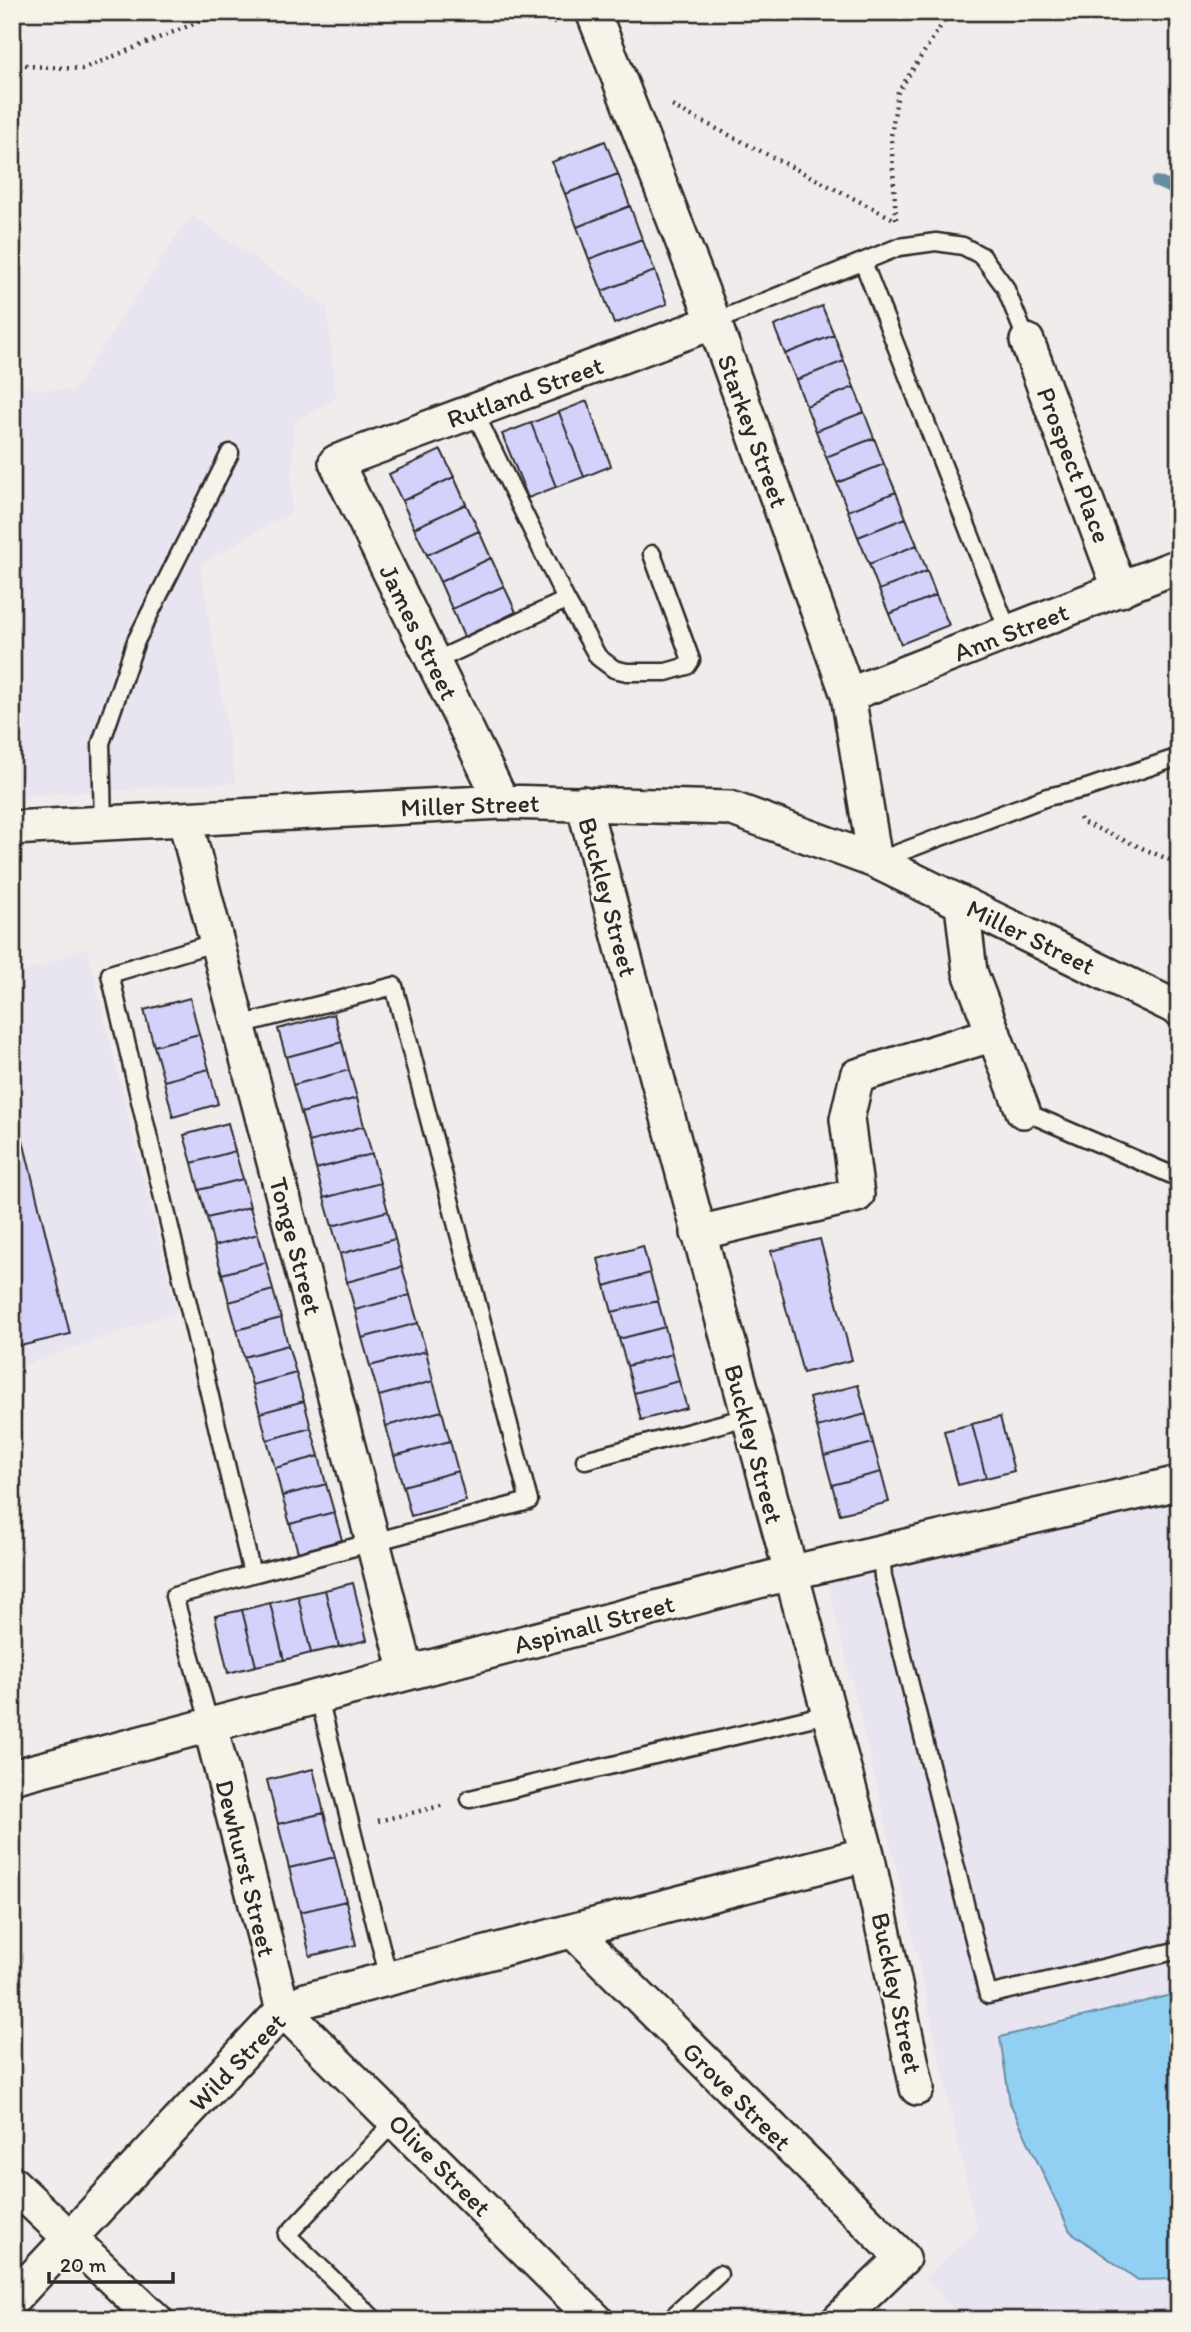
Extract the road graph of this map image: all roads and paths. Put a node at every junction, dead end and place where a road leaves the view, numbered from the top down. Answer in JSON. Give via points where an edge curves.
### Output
{"nodes":[{"id":1,"x":223,"y":12,"type":"edge"},
{"id":2,"x":506,"y":12,"type":"edge"},
{"id":3,"x":950,"y":12,"type":"edge"},
{"id":4,"x":595,"y":18,"type":"edge"},
{"id":5,"x":12,"y":60,"type":"edge"},
{"id":6,"x":663,"y":101,"type":"dead end"},
{"id":7,"x":863,"y":261,"type":"junction"},
{"id":8,"x":714,"y":322,"type":"junction"},
{"id":9,"x":1027,"y":341,"type":"joint"},
{"id":10,"x":474,"y":411,"type":"junction"},
{"id":11,"x":230,"y":453,"type":"dead end"},
{"id":12,"x":336,"y":462,"type":"joint"},
{"id":13,"x":652,"y":554,"type":"dead end"},
{"id":14,"x":1173,"y":568,"type":"dead end"},
{"id":15,"x":1121,"y":590,"type":"junction"},
{"id":16,"x":566,"y":600,"type":"junction"},
{"id":17,"x":1009,"y":633,"type":"junction"},
{"id":18,"x":433,"y":662,"type":"junction"},
{"id":19,"x":848,"y":695,"type":"junction"},
{"id":20,"x":1179,"y":757,"type":"edge"},
{"id":21,"x":1067,"y":793,"type":"junction"},
{"id":22,"x":502,"y":802,"type":"junction"},
{"id":23,"x":583,"y":803,"type":"junction"},
{"id":24,"x":185,"y":820,"type":"junction"},
{"id":25,"x":103,"y":824,"type":"junction"},
{"id":26,"x":12,"y":828,"type":"edge"},
{"id":27,"x":875,"y":861,"type":"junction"},
{"id":28,"x":1179,"y":864,"type":"edge"},
{"id":29,"x":962,"y":905,"type":"junction"},
{"id":30,"x":217,"y":942,"type":"junction"},
{"id":31,"x":1179,"y":1009,"type":"edge"},
{"id":32,"x":239,"y":1025,"type":"junction"},
{"id":33,"x":994,"y":1034,"type":"junction"},
{"id":34,"x":1023,"y":1111,"type":"joint"},
{"id":35,"x":1179,"y":1178,"type":"edge"},
{"id":36,"x":698,"y":1233,"type":"junction"},
{"id":37,"x":747,"y":1417,"type":"junction"},
{"id":38,"x":585,"y":1460,"type":"dead end"},
{"id":39,"x":1179,"y":1483,"type":"edge"},
{"id":40,"x":373,"y":1542,"type":"junction"},
{"id":41,"x":881,"y":1551,"type":"junction"},
{"id":42,"x":789,"y":1573,"type":"junction"},
{"id":43,"x":251,"y":1574,"type":"junction"},
{"id":44,"x":407,"y":1672,"type":"junction"},
{"id":45,"x":318,"y":1694,"type":"junction"},
{"id":46,"x":827,"y":1714,"type":"junction"},
{"id":47,"x":210,"y":1725,"type":"junction"},
{"id":48,"x":12,"y":1777,"type":"edge"},
{"id":49,"x":470,"y":1799,"type":"joint"},
{"id":50,"x":351,"y":1827,"type":"junction"},
{"id":51,"x":867,"y":1854,"type":"junction"},
{"id":52,"x":573,"y":1931,"type":"junction"},
{"id":53,"x":1179,"y":1950,"type":"edge"},
{"id":54,"x":389,"y":1979,"type":"junction"},
{"id":55,"x":283,"y":2010,"type":"junction"},
{"id":56,"x":917,"y":2088,"type":"dead end"},
{"id":57,"x":395,"y":2121,"type":"junction"},
{"id":58,"x":12,"y":2183,"type":"edge"},
{"id":59,"x":70,"y":2238,"type":"junction"},
{"id":60,"x":719,"y":2273,"type":"dead end"},
{"id":61,"x":12,"y":2300,"type":"edge"},
{"id":62,"x":156,"y":2320,"type":"edge"},
{"id":63,"x":375,"y":2320,"type":"edge"},
{"id":64,"x":596,"y":2320,"type":"edge"},
{"id":65,"x":669,"y":2320,"type":"edge"},
{"id":66,"x":839,"y":2320,"type":"edge"}],
"edges":[{"from":1,"to":5,"type":"path","via":[[82,69],[29,66]]},
{"from":2,"to":4,"type":"path","via":[[520,20]]},
{"from":3,"to":6,"type":"path","via":[[898,92],[891,136],[896,220]]},
{"from":4,"to":8,"type":"street","name":"Starkey Street"},
{"from":7,"to":8,"type":"lane"},
{"from":7,"to":9,"type":"lane","via":[[899,247],[936,242],[963,246],[982,256],[1005,287]]},
{"from":7,"to":17,"type":"lane"},
{"from":8,"to":10,"type":"street","name":"Rutland Street"},
{"from":8,"to":19,"type":"street","name":"Starkey Street"},
{"from":9,"to":15,"type":"street","name":"Prospect Place"},
{"from":10,"to":12,"type":"street","name":"Rutland Street"},
{"from":10,"to":16,"type":"lane"},
{"from":11,"to":25,"type":"lane","via":[[136,641],[101,743]]},
{"from":12,"to":18,"type":"street","name":"James Street"},
{"from":13,"to":16,"type":"lane","via":[[691,660],[687,666],[666,672],[614,669],[598,657]]},
{"from":14,"to":15,"type":"street","name":"Ann Street"},
{"from":15,"to":17,"type":"street","name":"Ann Street"},
{"from":16,"to":18,"type":"lane"},
{"from":17,"to":19,"type":"street","name":"Ann Street"},
{"from":18,"to":22,"type":"street","name":"James Street"},
{"from":19,"to":27,"type":"street","name":"Starkey Street"},
{"from":20,"to":21,"type":"lane"},
{"from":21,"to":27,"type":"lane"},
{"from":21,"to":28,"type":"path","via":[[1082,822]]},
{"from":22,"to":23,"type":"street","name":"Miller Street"},
{"from":22,"to":24,"type":"street","name":"Miller Street"},
{"from":23,"to":27,"type":"street","name":"Miller Street","via":[[730,808]]},
{"from":23,"to":36,"type":"street","name":"Buckley Street"},
{"from":24,"to":25,"type":"street","name":"Miller Street"},
{"from":24,"to":30,"type":"street","name":"Tonge Street"},
{"from":25,"to":26,"type":"street","name":"Miller Street"},
{"from":27,"to":29,"type":"street","name":"Miller Street"},
{"from":29,"to":31,"type":"street","name":"Miller Street"},
{"from":29,"to":33,"type":"street","via":[[970,972]]},
{"from":30,"to":32,"type":"street","name":"Tonge Street"},
{"from":30,"to":43,"type":"lane","via":[[110,974]]},
{"from":32,"to":40,"type":"street","name":"Tonge Street"},
{"from":32,"to":40,"type":"lane","via":[[394,986],[529,1501]]},
{"from":33,"to":34,"type":"street"},
{"from":33,"to":36,"type":"street","via":[[858,1076],[847,1119],[857,1195]]},
{"from":34,"to":35,"type":"lane"},
{"from":36,"to":37,"type":"street","name":"Buckley Street"},
{"from":37,"to":38,"type":"lane"},
{"from":37,"to":42,"type":"street","name":"Buckley Street"},
{"from":39,"to":41,"type":"street","name":"Aspinall Street"},
{"from":40,"to":43,"type":"lane"},
{"from":40,"to":44,"type":"street","name":"Tonge Street"},
{"from":41,"to":42,"type":"street","name":"Aspinall Street"},
{"from":41,"to":53,"type":"lane","via":[[883,1577],[988,1995]]},
{"from":42,"to":44,"type":"street","name":"Aspinall Street"},
{"from":42,"to":46,"type":"street","name":"Buckley Street"},
{"from":43,"to":47,"type":"lane","via":[[174,1596]]},
{"from":44,"to":45,"type":"street","name":"Aspinall Street"},
{"from":45,"to":47,"type":"street","name":"Aspinall Street"},
{"from":45,"to":50,"type":"lane"},
{"from":46,"to":49,"type":"lane"},
{"from":46,"to":51,"type":"street","name":"Buckley Street"},
{"from":47,"to":48,"type":"street","name":"Aspinall Street"},
{"from":47,"to":55,"type":"street","name":"Dewhurst Street"},
{"from":49,"to":50,"type":"path"},
{"from":50,"to":54,"type":"lane"},
{"from":51,"to":52,"type":"street","name":"Wild Street"},
{"from":51,"to":56,"type":"street","name":"Buckley Street"},
{"from":52,"to":54,"type":"street","name":"Wild Street"},
{"from":52,"to":66,"type":"street","name":"Grove Street","via":[[903,2258]]},
{"from":54,"to":55,"type":"street","name":"Wild Street"},
{"from":55,"to":57,"type":"street","name":"Olive Street"},
{"from":55,"to":59,"type":"street","name":"Wild Street"},
{"from":57,"to":63,"type":"lane","via":[[287,2235]]},
{"from":57,"to":64,"type":"street","name":"Olive Street"},
{"from":58,"to":59,"type":"street"},
{"from":59,"to":61,"type":"street","name":"Wild Street"},
{"from":59,"to":62,"type":"street"},
{"from":60,"to":65,"type":"lane"}]}
